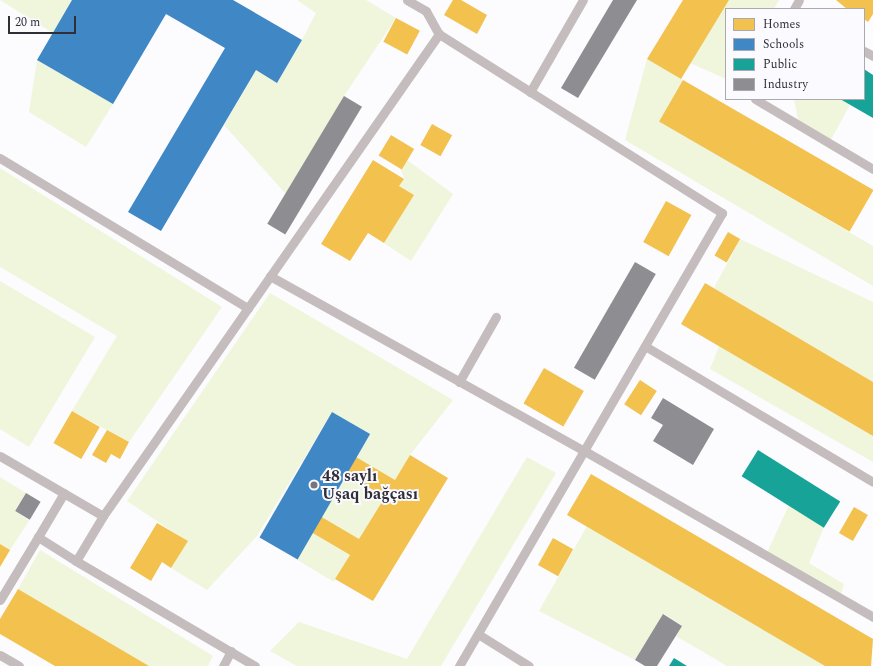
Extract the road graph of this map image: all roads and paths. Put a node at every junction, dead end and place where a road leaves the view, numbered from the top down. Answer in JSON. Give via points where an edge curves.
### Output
{"nodes":[{"id":1,"x":407,"y":0,"type":"edge"},
{"id":2,"x":584,"y":0,"type":"edge"},
{"id":3,"x":438,"y":34,"type":"junction"},
{"id":4,"x":530,"y":92,"type":"junction"},
{"id":5,"x":757,"y":100,"type":"edge"},
{"id":6,"x":0,"y":158,"type":"edge"},
{"id":7,"x":873,"y":169,"type":"edge"},
{"id":8,"x":270,"y":276,"type":"junction"},
{"id":9,"x":248,"y":308,"type":"junction"},
{"id":10,"x":496,"y":317,"type":"dead end"},
{"id":11,"x":645,"y":346,"type":"junction"},
{"id":12,"x":459,"y":382,"type":"junction"},
{"id":13,"x":583,"y":450,"type":"junction"},
{"id":14,"x":0,"y":456,"type":"edge"},
{"id":15,"x":873,"y":482,"type":"edge"},
{"id":16,"x":64,"y":493,"type":"junction"},
{"id":17,"x":103,"y":516,"type":"junction"},
{"id":18,"x":38,"y":537,"type":"junction"},
{"id":19,"x":76,"y":561,"type":"junction"},
{"id":20,"x":0,"y":600,"type":"edge"},
{"id":21,"x":873,"y":617,"type":"edge"},
{"id":22,"x":478,"y":634,"type":"junction"},
{"id":23,"x":231,"y":651,"type":"junction"},
{"id":24,"x":0,"y":655,"type":"edge"},
{"id":25,"x":19,"y":666,"type":"edge"},
{"id":26,"x":223,"y":666,"type":"edge"},
{"id":27,"x":255,"y":666,"type":"edge"},
{"id":28,"x":459,"y":666,"type":"edge"},
{"id":29,"x":529,"y":666,"type":"edge"}],
"edges":[{"from":1,"to":3,"type":"lane","via":[[426,11]]},
{"from":2,"to":4,"type":"lane"},
{"from":3,"to":4,"type":"lane"},
{"from":3,"to":8,"type":"lane"},
{"from":4,"to":11,"type":"lane","via":[[722,213]]},
{"from":5,"to":7,"type":"lane"},
{"from":6,"to":9,"type":"lane"},
{"from":8,"to":9,"type":"lane"},
{"from":8,"to":12,"type":"lane"},
{"from":9,"to":17,"type":"lane"},
{"from":10,"to":12,"type":"lane"},
{"from":11,"to":13,"type":"lane"},
{"from":11,"to":15,"type":"lane"},
{"from":12,"to":13,"type":"lane"},
{"from":13,"to":21,"type":"lane"},
{"from":13,"to":22,"type":"lane"},
{"from":14,"to":16,"type":"lane"},
{"from":16,"to":17,"type":"lane"},
{"from":16,"to":18,"type":"lane"},
{"from":17,"to":19,"type":"lane"},
{"from":18,"to":19,"type":"lane"},
{"from":18,"to":20,"type":"lane"},
{"from":19,"to":23,"type":"lane"},
{"from":22,"to":28,"type":"lane"},
{"from":22,"to":29,"type":"lane"},
{"from":23,"to":26,"type":"lane"},
{"from":23,"to":27,"type":"lane"},
{"from":24,"to":25,"type":"lane"}]}
